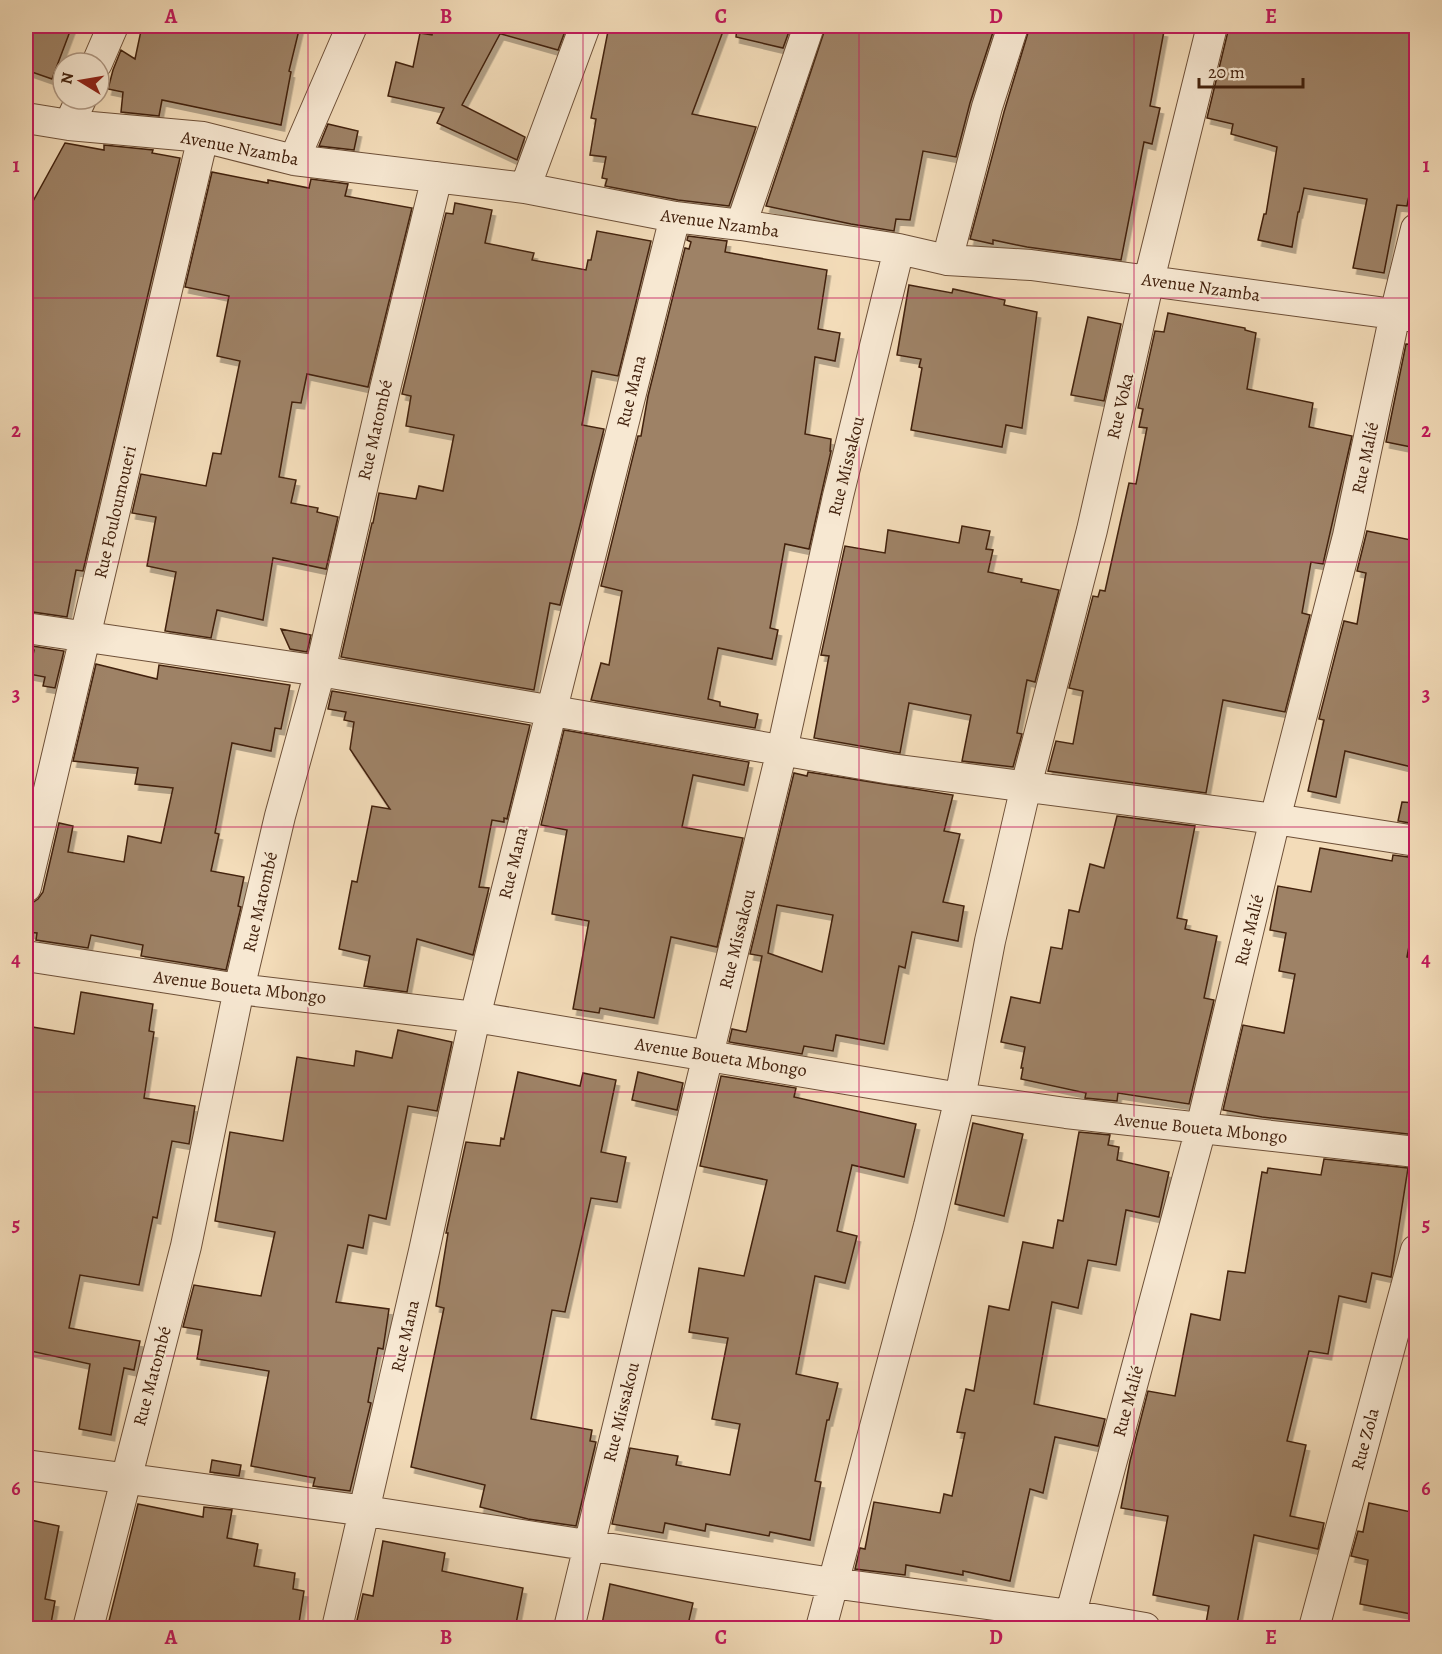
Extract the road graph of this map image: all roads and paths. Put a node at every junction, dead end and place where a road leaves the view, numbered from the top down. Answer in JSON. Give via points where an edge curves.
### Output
{"nodes":[{"id":1,"x":113,"y":26,"type":"edge"},
{"id":2,"x":352,"y":26,"type":"edge"},
{"id":3,"x":585,"y":26,"type":"edge"},
{"id":4,"x":809,"y":26,"type":"edge"},
{"id":5,"x":1013,"y":26,"type":"edge"},
{"id":6,"x":1212,"y":26,"type":"edge"},
{"id":7,"x":102,"y":51,"type":"edge"},
{"id":8,"x":75,"y":112,"type":"edge"},
{"id":9,"x":26,"y":118,"type":"edge"},
{"id":10,"x":203,"y":137,"type":"junction"},
{"id":11,"x":294,"y":160,"type":"junction"},
{"id":12,"x":437,"y":177,"type":"junction"},
{"id":13,"x":525,"y":188,"type":"junction"},
{"id":14,"x":675,"y":218,"type":"junction"},
{"id":15,"x":741,"y":225,"type":"junction"},
{"id":16,"x":1416,"y":228,"type":"edge"},
{"id":17,"x":899,"y":249,"type":"junction"},
{"id":18,"x":947,"y":260,"type":"junction"},
{"id":19,"x":1149,"y":280,"type":"junction"},
{"id":20,"x":1406,"y":316,"type":"edge"},
{"id":21,"x":26,"y":628,"type":"edge"},
{"id":22,"x":86,"y":636,"type":"junction"},
{"id":23,"x":320,"y":671,"type":"junction"},
{"id":24,"x":551,"y":710,"type":"junction"},
{"id":25,"x":782,"y":750,"type":"junction"},
{"id":26,"x":1026,"y":786,"type":"junction"},
{"id":27,"x":1275,"y":819,"type":"junction"},
{"id":28,"x":1416,"y":841,"type":"edge"},
{"id":29,"x":26,"y":887,"type":"edge"},
{"id":30,"x":26,"y":956,"type":"edge"},
{"id":31,"x":239,"y":988,"type":"junction"},
{"id":32,"x":475,"y":1017,"type":"junction"},
{"id":33,"x":709,"y":1055,"type":"junction"},
{"id":34,"x":960,"y":1098,"type":"junction"},
{"id":35,"x":1201,"y":1128,"type":"junction"},
{"id":36,"x":1416,"y":1152,"type":"edge"},
{"id":37,"x":1416,"y":1250,"type":"edge"},
{"id":38,"x":26,"y":1465,"type":"edge"},
{"id":39,"x":125,"y":1480,"type":"junction"},
{"id":40,"x":366,"y":1511,"type":"junction"},
{"id":41,"x":589,"y":1546,"type":"junction"},
{"id":42,"x":832,"y":1582,"type":"junction"},
{"id":43,"x":1069,"y":1622,"type":"edge"},
{"id":44,"x":88,"y":1629,"type":"edge"},
{"id":45,"x":337,"y":1629,"type":"edge"},
{"id":46,"x":569,"y":1629,"type":"edge"},
{"id":47,"x":821,"y":1629,"type":"edge"},
{"id":48,"x":1145,"y":1629,"type":"edge"},
{"id":49,"x":1314,"y":1629,"type":"edge"}],
"edges":[{"from":1,"to":7,"type":"street"},
{"from":2,"to":11,"type":"street"},
{"from":3,"to":13,"type":"street"},
{"from":4,"to":15,"type":"street"},
{"from":5,"to":18,"type":"street","via":[[987,107]]},
{"from":6,"to":19,"type":"street","name":"Rue Voka"},
{"from":8,"to":9,"type":"street","name":"Avenue Nzamba"},
{"from":8,"to":10,"type":"street","name":"Avenue Nzamba"},
{"from":10,"to":11,"type":"street","name":"Avenue Nzamba"},
{"from":10,"to":22,"type":"street","name":"Rue Fouloumoueri"},
{"from":11,"to":12,"type":"street","name":"Avenue Nzamba"},
{"from":12,"to":13,"type":"street","name":"Avenue Nzamba"},
{"from":12,"to":23,"type":"street","name":"Rue Matombé"},
{"from":13,"to":14,"type":"street","name":"Avenue Nzamba"},
{"from":14,"to":15,"type":"street","name":"Avenue Nzamba"},
{"from":14,"to":24,"type":"street","name":"Rue Mana"},
{"from":15,"to":17,"type":"street","name":"Avenue Nzamba"},
{"from":16,"to":20,"type":"street","name":"Rue Malié"},
{"from":17,"to":18,"type":"street","name":"Avenue Nzamba"},
{"from":17,"to":25,"type":"street","name":"Rue Missakou","via":[[838,496]]},
{"from":18,"to":19,"type":"street","name":"Avenue Nzamba","via":[[1031,265]]},
{"from":19,"to":20,"type":"street","name":"Avenue Nzamba"},
{"from":19,"to":26,"type":"street","name":"Rue Voka","via":[[1092,530]]},
{"from":20,"to":27,"type":"street","name":"Rue Malié"},
{"from":21,"to":22,"type":"street"},
{"from":22,"to":23,"type":"street"},
{"from":22,"to":29,"type":"street","name":"Rue Fouloumoueri"},
{"from":23,"to":24,"type":"street"},
{"from":23,"to":31,"type":"street","name":"Rue Matombé"},
{"from":24,"to":25,"type":"street"},
{"from":24,"to":32,"type":"street","name":"Rue Mana"},
{"from":25,"to":26,"type":"street"},
{"from":25,"to":33,"type":"street","name":"Rue Missakou"},
{"from":26,"to":27,"type":"street"},
{"from":26,"to":34,"type":"street","name":"Rue Voka","via":[[990,941]]},
{"from":27,"to":28,"type":"street"},
{"from":27,"to":35,"type":"street","name":"Rue Malié"},
{"from":30,"to":31,"type":"street","name":"Avenue Boueta Mbongo"},
{"from":31,"to":32,"type":"street","name":"Avenue Boueta Mbongo"},
{"from":31,"to":39,"type":"street","name":"Rue Matombé","via":[[186,1246]]},
{"from":32,"to":33,"type":"street","name":"Avenue Boueta Mbongo"},
{"from":32,"to":40,"type":"street","name":"Rue Mana"},
{"from":33,"to":34,"type":"street","name":"Avenue Boueta Mbongo"},
{"from":33,"to":41,"type":"street","name":"Rue Missakou"},
{"from":34,"to":35,"type":"street","name":"Avenue Boueta Mbongo"},
{"from":34,"to":42,"type":"street","name":"Rue Voka"},
{"from":35,"to":36,"type":"street","name":"Avenue Boueta Mbongo"},
{"from":35,"to":43,"type":"street","name":"Rue Malié"},
{"from":37,"to":49,"type":"street","name":"Rue Zola"},
{"from":38,"to":39,"type":"street"},
{"from":39,"to":40,"type":"street"},
{"from":39,"to":44,"type":"street","name":"Rue Matombé"},
{"from":40,"to":41,"type":"street"},
{"from":40,"to":45,"type":"street","name":"Rue Mana"},
{"from":41,"to":42,"type":"street"},
{"from":41,"to":46,"type":"street","name":"Rue Missakou"},
{"from":42,"to":43,"type":"street"},
{"from":42,"to":47,"type":"street","name":"Rue Voka"},
{"from":43,"to":48,"type":"street"}]}
